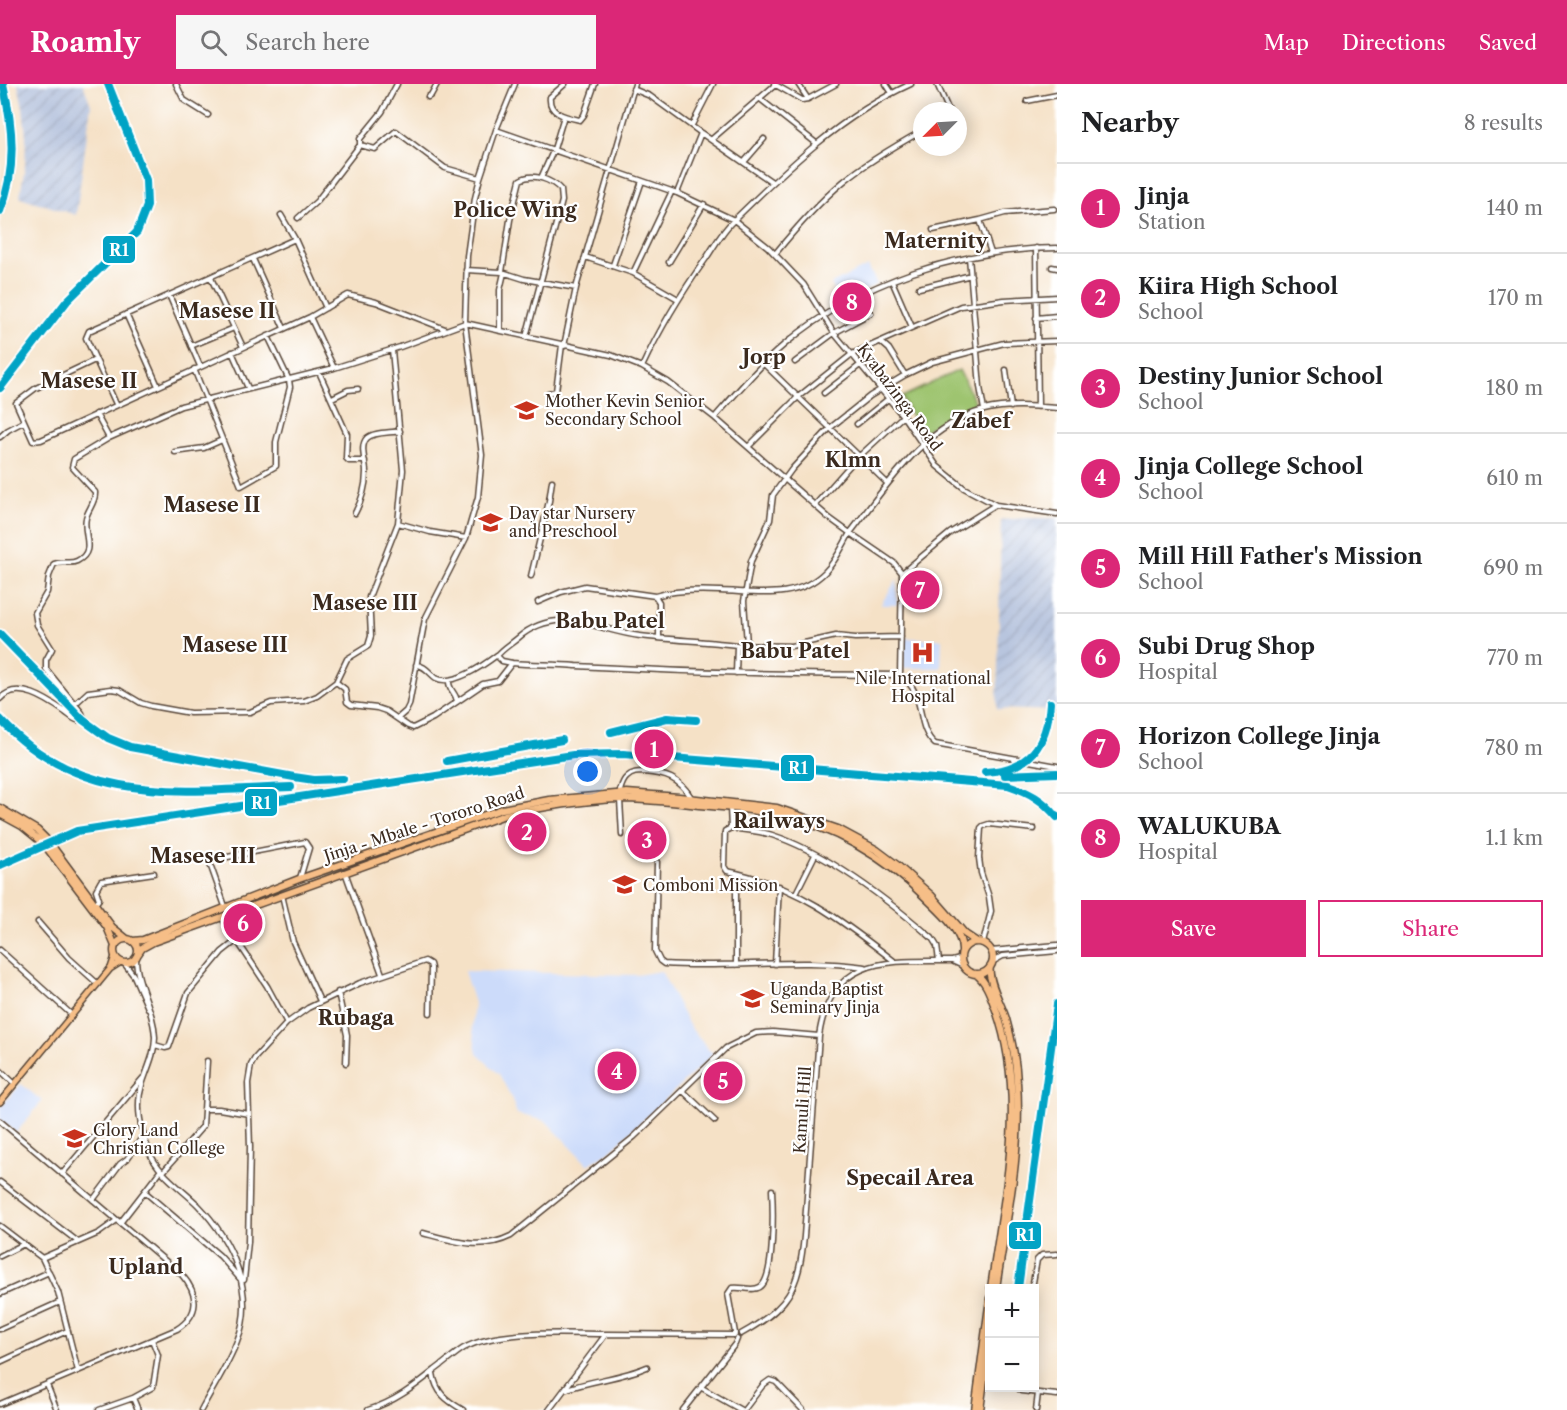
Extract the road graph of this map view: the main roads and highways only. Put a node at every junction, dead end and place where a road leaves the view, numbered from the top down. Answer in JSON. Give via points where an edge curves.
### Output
{"nodes":[{"id":1,"x":619,"y":797,"type":"junction"},
{"id":2,"x":0,"y":808,"type":"edge"},
{"id":3,"x":0,"y":814,"type":"edge"},
{"id":4,"x":130,"y":940,"type":"junction"},
{"id":5,"x":980,"y":942,"type":"junction"},
{"id":6,"x":115,"y":946,"type":"junction"},
{"id":7,"x":961,"y":955,"type":"junction"},
{"id":8,"x":115,"y":956,"type":"junction"},
{"id":9,"x":137,"y":956,"type":"junction"},
{"id":10,"x":123,"y":962,"type":"junction"},
{"id":11,"x":991,"y":964,"type":"junction"},
{"id":12,"x":110,"y":969,"type":"junction"},
{"id":13,"x":976,"y":974,"type":"junction"},
{"id":14,"x":0,"y":1102,"type":"edge"},
{"id":15,"x":992,"y":1284,"type":"edge"},
{"id":16,"x":997,"y":1284,"type":"edge"},
{"id":17,"x":985,"y":1335,"type":"edge"},
{"id":18,"x":990,"y":1338,"type":"edge"},
{"id":19,"x":975,"y":1410,"type":"edge"},
{"id":20,"x":980,"y":1410,"type":"edge"}],
"edges":[{"from":1,"to":4,"type":"highway","name":"Jinja - Mbale - Tororo Road","via":[[549,800],[502,809],[299,879],[143,940]]},
{"from":1,"to":5,"type":"highway","name":"Jinja - Mbale - Tororo Road","via":[[692,798],[777,808],[818,821],[877,850],[938,902],[964,934]]},
{"from":1,"to":7,"type":"highway","name":"Jinja - Mbale - Tororo Road","via":[[776,814],[841,837],[875,856],[934,906],[960,937]]},
{"from":1,"to":9,"type":"highway","name":"Jinja - Mbale - Tororo Road","via":[[505,815],[153,942]]},
{"from":2,"to":4,"type":"highway","via":[[37,830],[49,842],[112,927]]},
{"from":3,"to":6,"type":"highway","via":[[44,844],[106,927]]},
{"from":4,"to":6,"type":"highway"},
{"from":4,"to":9,"type":"highway","via":[[137,947]]},
{"from":5,"to":7,"type":"highway","via":[[966,945]]},
{"from":5,"to":11,"type":"highway","via":[[991,951]]},
{"from":6,"to":8,"type":"highway"},
{"from":7,"to":13,"type":"highway","via":[[963,966]]},
{"from":8,"to":10,"type":"highway"},
{"from":8,"to":12,"type":"main road"},
{"from":9,"to":10,"type":"highway","via":[[133,961]]},
{"from":10,"to":12,"type":"main road"},
{"from":11,"to":13,"type":"highway"},
{"from":11,"to":16,"type":"highway","via":[[990,978],[1011,1040],[1018,1104],[1015,1158]]},
{"from":12,"to":14,"type":"main road"},
{"from":13,"to":15,"type":"highway","via":[[985,982],[1001,1023],[1011,1082],[1012,1138]]},
{"from":17,"to":19,"type":"highway"},
{"from":18,"to":20,"type":"highway"}]}
